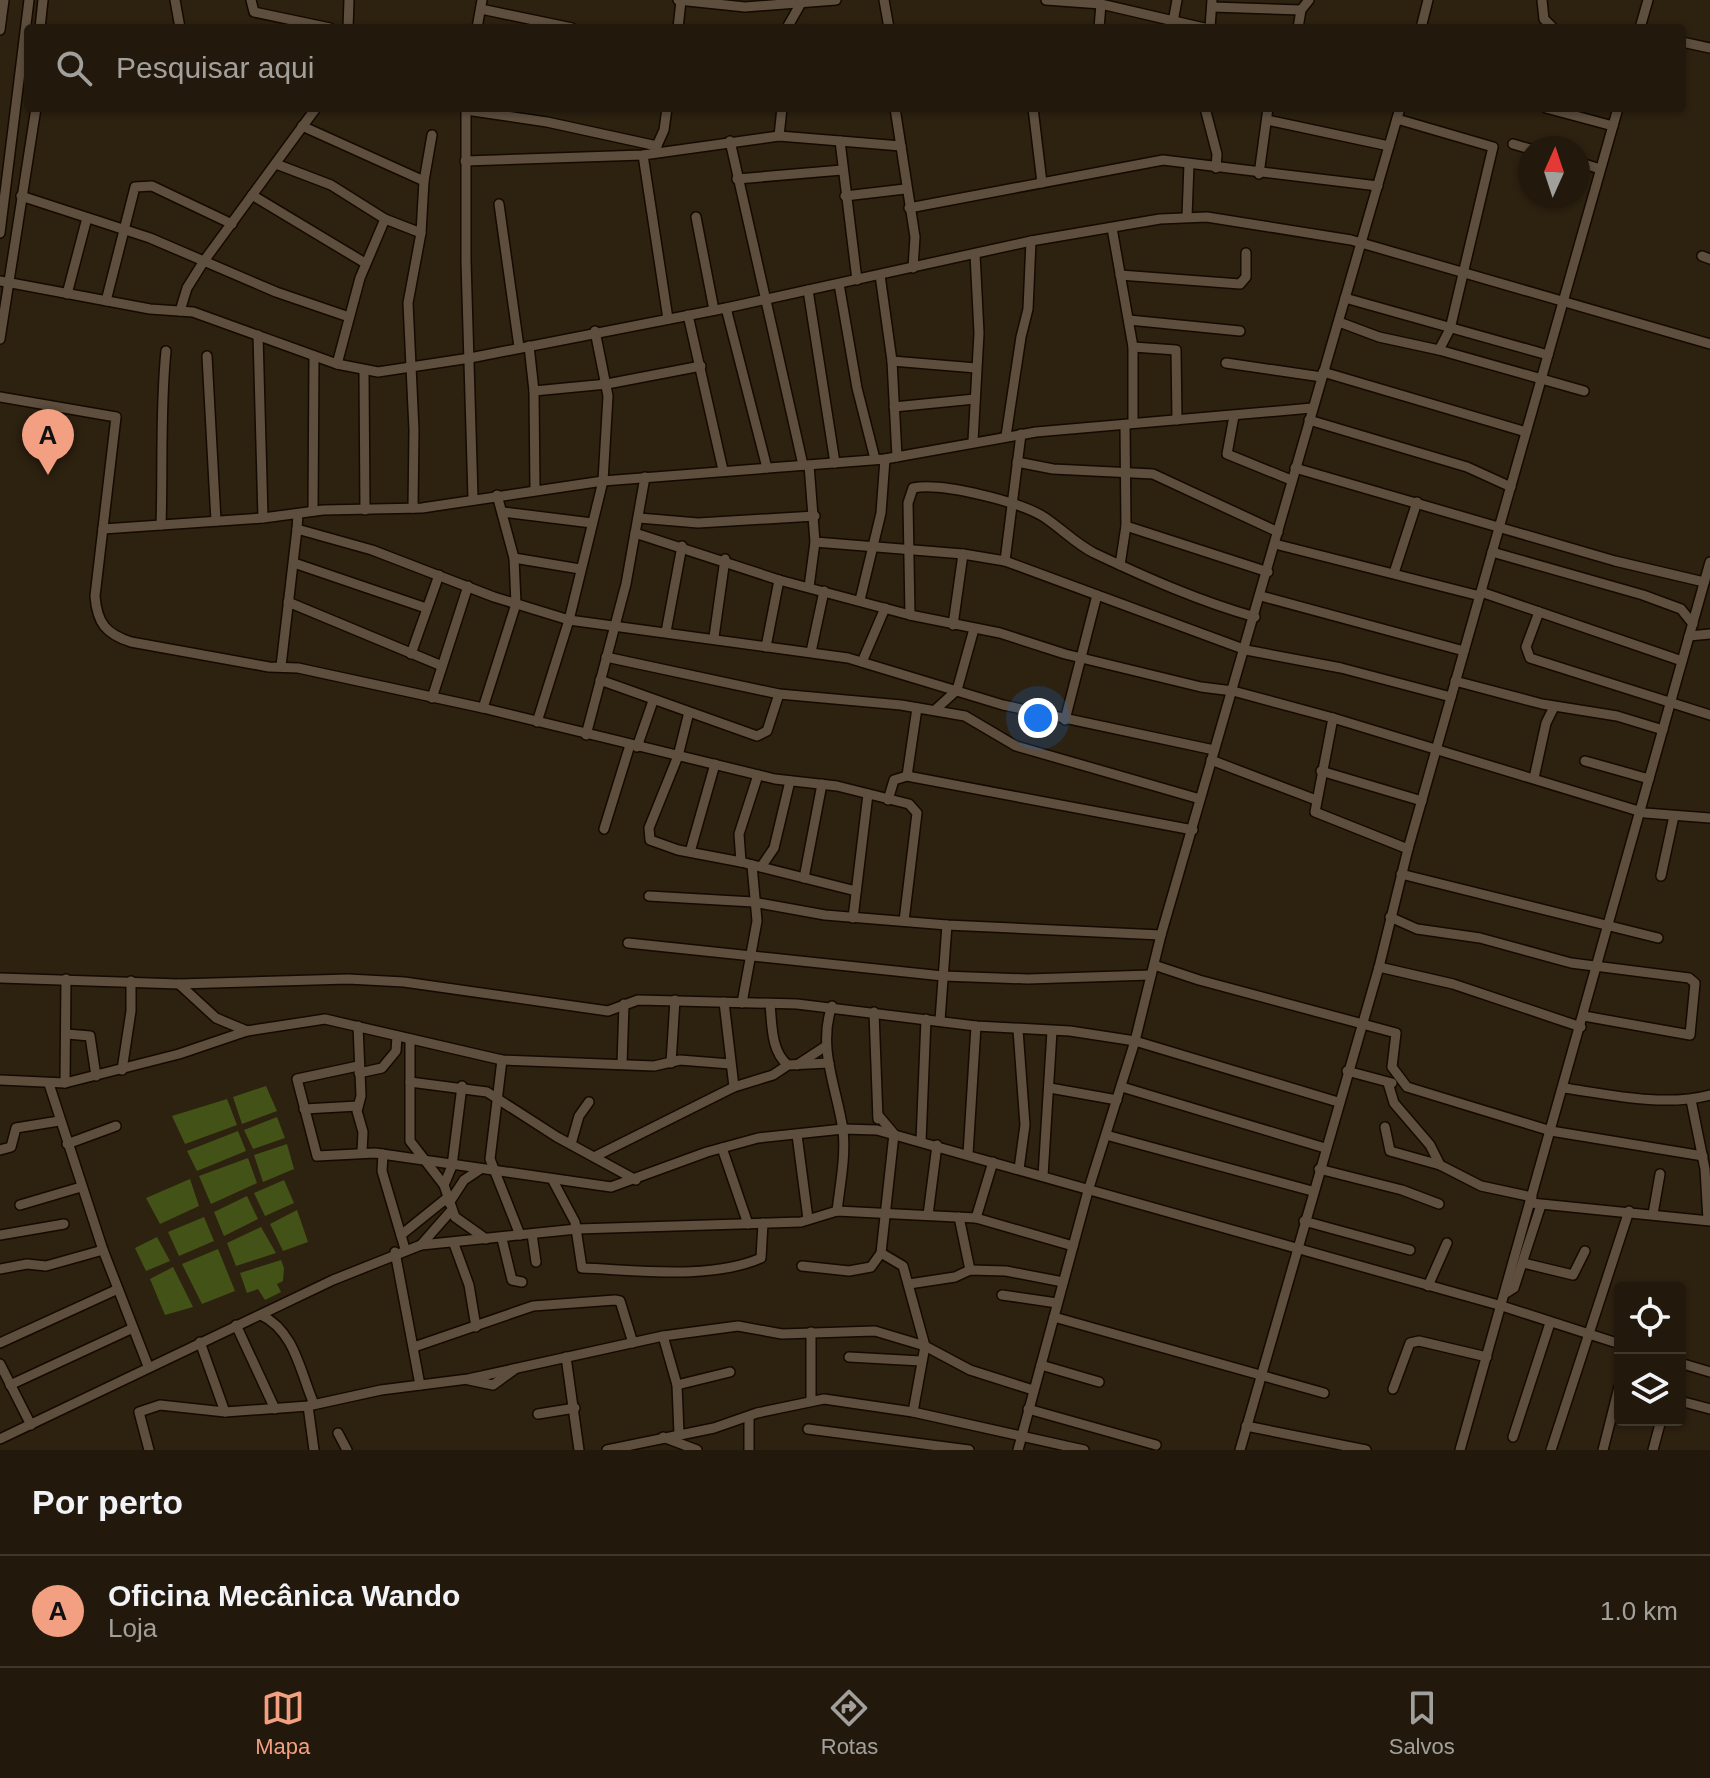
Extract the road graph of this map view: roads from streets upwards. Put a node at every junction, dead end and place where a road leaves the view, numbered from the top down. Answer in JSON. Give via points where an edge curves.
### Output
{"nodes":[{"id":1,"x":4,"y":0,"type":"edge"},
{"id":2,"x":29,"y":0,"type":"edge"},
{"id":3,"x":43,"y":0,"type":"edge"},
{"id":4,"x":175,"y":0,"type":"edge"},
{"id":5,"x":251,"y":0,"type":"edge"},
{"id":6,"x":349,"y":0,"type":"edge"},
{"id":7,"x":680,"y":0,"type":"edge"},
{"id":8,"x":836,"y":0,"type":"edge"},
{"id":9,"x":884,"y":0,"type":"edge"},
{"id":10,"x":1046,"y":0,"type":"edge"},
{"id":11,"x":1177,"y":0,"type":"edge"},
{"id":12,"x":1309,"y":0,"type":"edge"},
{"id":13,"x":1428,"y":0,"type":"edge"},
{"id":14,"x":1542,"y":0,"type":"edge"},
{"id":15,"x":1648,"y":0,"type":"edge"},
{"id":16,"x":801,"y":3,"type":"junction"},
{"id":17,"x":1212,"y":3,"type":"edge"},
{"id":18,"x":1101,"y":4,"type":"junction"},
{"id":19,"x":482,"y":5,"type":"edge"},
{"id":20,"x":782,"y":5,"type":"junction"},
{"id":21,"x":1301,"y":10,"type":"junction"},
{"id":22,"x":1173,"y":22,"type":"junction"},
{"id":23,"x":1150,"y":23,"type":"edge"},
{"id":24,"x":26,"y":24,"type":"edge"},
{"id":25,"x":40,"y":24,"type":"edge"},
{"id":26,"x":179,"y":24,"type":"edge"},
{"id":27,"x":311,"y":24,"type":"edge"},
{"id":28,"x":348,"y":24,"type":"edge"},
{"id":29,"x":556,"y":24,"type":"edge"},
{"id":30,"x":678,"y":24,"type":"edge"},
{"id":31,"x":787,"y":24,"type":"edge"},
{"id":32,"x":790,"y":24,"type":"edge"},
{"id":33,"x":888,"y":24,"type":"edge"},
{"id":34,"x":1099,"y":24,"type":"edge"},
{"id":35,"x":1183,"y":24,"type":"edge"},
{"id":36,"x":1210,"y":24,"type":"edge"},
{"id":37,"x":1299,"y":24,"type":"edge"},
{"id":38,"x":1422,"y":24,"type":"edge"},
{"id":39,"x":1549,"y":24,"type":"edge"},
{"id":40,"x":1641,"y":24,"type":"edge"},
{"id":41,"x":0,"y":30,"type":"edge"},
{"id":42,"x":24,"y":40,"type":"edge"},
{"id":43,"x":1686,"y":43,"type":"edge"},
{"id":44,"x":1710,"y":48,"type":"edge"},
{"id":45,"x":35,"y":112,"type":"edge"},
{"id":46,"x":313,"y":112,"type":"edge"},
{"id":47,"x":466,"y":112,"type":"edge"},
{"id":48,"x":485,"y":112,"type":"edge"},
{"id":49,"x":666,"y":112,"type":"edge"},
{"id":50,"x":782,"y":112,"type":"edge"},
{"id":51,"x":896,"y":112,"type":"edge"},
{"id":52,"x":1033,"y":112,"type":"edge"},
{"id":53,"x":1206,"y":112,"type":"edge"},
{"id":54,"x":1268,"y":112,"type":"edge"},
{"id":55,"x":1398,"y":112,"type":"edge"},
{"id":56,"x":1401,"y":112,"type":"edge"},
{"id":57,"x":1561,"y":112,"type":"edge"},
{"id":58,"x":1617,"y":112,"type":"edge"},
{"id":59,"x":1267,"y":120,"type":"junction"},
{"id":60,"x":302,"y":126,"type":"junction"},
{"id":61,"x":1613,"y":126,"type":"junction"},
{"id":62,"x":432,"y":135,"type":"dead end"},
{"id":63,"x":779,"y":136,"type":"junction"},
{"id":64,"x":730,"y":141,"type":"junction"},
{"id":65,"x":840,"y":141,"type":"junction"},
{"id":66,"x":1513,"y":144,"type":"dead end"},
{"id":67,"x":1518,"y":145,"type":"edge"},
{"id":68,"x":901,"y":146,"type":"junction"},
{"id":69,"x":1389,"y":146,"type":"junction"},
{"id":70,"x":651,"y":152,"type":"junction"},
{"id":71,"x":465,"y":161,"type":"junction"},
{"id":72,"x":276,"y":164,"type":"junction"},
{"id":73,"x":1189,"y":164,"type":"junction"},
{"id":74,"x":1590,"y":166,"type":"edge"},
{"id":75,"x":1216,"y":168,"type":"junction"},
{"id":76,"x":1600,"y":169,"type":"junction"},
{"id":77,"x":842,"y":170,"type":"junction"},
{"id":78,"x":1259,"y":174,"type":"junction"},
{"id":79,"x":737,"y":179,"type":"junction"},
{"id":80,"x":424,"y":181,"type":"junction"},
{"id":81,"x":1042,"y":183,"type":"junction"},
{"id":82,"x":1378,"y":186,"type":"junction"},
{"id":83,"x":905,"y":189,"type":"junction"},
{"id":84,"x":252,"y":195,"type":"junction"},
{"id":85,"x":21,"y":196,"type":"junction"},
{"id":86,"x":845,"y":196,"type":"junction"},
{"id":87,"x":499,"y":204,"type":"dead end"},
{"id":88,"x":909,"y":208,"type":"junction"},
{"id":89,"x":696,"y":217,"type":"dead end"},
{"id":90,"x":1187,"y":217,"type":"junction"},
{"id":91,"x":87,"y":218,"type":"junction"},
{"id":92,"x":385,"y":219,"type":"junction"},
{"id":93,"x":232,"y":224,"type":"junction"},
{"id":94,"x":1112,"y":228,"type":"junction"},
{"id":95,"x":123,"y":229,"type":"junction"},
{"id":96,"x":0,"y":233,"type":"edge"},
{"id":97,"x":421,"y":233,"type":"junction"},
{"id":98,"x":1031,"y":241,"type":"junction"},
{"id":99,"x":1361,"y":243,"type":"junction"},
{"id":100,"x":1246,"y":253,"type":"dead end"},
{"id":101,"x":975,"y":254,"type":"junction"},
{"id":102,"x":204,"y":261,"type":"junction"},
{"id":103,"x":365,"y":263,"type":"junction"},
{"id":104,"x":913,"y":268,"type":"junction"},
{"id":105,"x":1465,"y":274,"type":"junction"},
{"id":106,"x":880,"y":275,"type":"junction"},
{"id":107,"x":1120,"y":275,"type":"junction"},
{"id":108,"x":857,"y":280,"type":"junction"},
{"id":109,"x":4,"y":282,"type":"edge"},
{"id":110,"x":839,"y":284,"type":"junction"},
{"id":111,"x":808,"y":290,"type":"junction"},
{"id":112,"x":67,"y":294,"type":"junction"},
{"id":113,"x":1345,"y":298,"type":"junction"},
{"id":114,"x":763,"y":299,"type":"junction"},
{"id":115,"x":106,"y":301,"type":"junction"},
{"id":116,"x":1563,"y":303,"type":"junction"},
{"id":117,"x":726,"y":308,"type":"junction"},
{"id":118,"x":714,"y":310,"type":"junction"},
{"id":119,"x":180,"y":311,"type":"junction"},
{"id":120,"x":688,"y":315,"type":"junction"},
{"id":121,"x":349,"y":317,"type":"junction"},
{"id":122,"x":668,"y":319,"type":"junction"},
{"id":123,"x":1129,"y":320,"type":"junction"},
{"id":124,"x":1339,"y":322,"type":"junction"},
{"id":125,"x":1450,"y":329,"type":"junction"},
{"id":126,"x":595,"y":331,"type":"junction"},
{"id":127,"x":1240,"y":331,"type":"dead end"},
{"id":128,"x":258,"y":335,"type":"junction"},
{"id":129,"x":0,"y":339,"type":"edge"},
{"id":130,"x":1710,"y":344,"type":"edge"},
{"id":131,"x":524,"y":346,"type":"junction"},
{"id":132,"x":1133,"y":347,"type":"junction"},
{"id":133,"x":1439,"y":350,"type":"junction"},
{"id":134,"x":166,"y":351,"type":"dead end"},
{"id":135,"x":1548,"y":355,"type":"junction"},
{"id":136,"x":207,"y":356,"type":"dead end"},
{"id":137,"x":314,"y":356,"type":"junction"},
{"id":138,"x":470,"y":358,"type":"junction"},
{"id":139,"x":892,"y":361,"type":"junction"},
{"id":140,"x":1226,"y":363,"type":"dead end"},
{"id":141,"x":337,"y":364,"type":"junction"},
{"id":142,"x":701,"y":366,"type":"junction"},
{"id":143,"x":412,"y":368,"type":"junction"},
{"id":144,"x":976,"y":368,"type":"junction"},
{"id":145,"x":364,"y":372,"type":"junction"},
{"id":146,"x":1322,"y":375,"type":"junction"},
{"id":147,"x":1541,"y":380,"type":"junction"},
{"id":148,"x":607,"y":384,"type":"junction"},
{"id":149,"x":534,"y":391,"type":"junction"},
{"id":150,"x":1584,"y":391,"type":"dead end"},
{"id":151,"x":0,"y":397,"type":"edge"},
{"id":152,"x":975,"y":399,"type":"junction"},
{"id":153,"x":894,"y":407,"type":"junction"},
{"id":154,"x":1312,"y":408,"type":"junction"},
{"id":155,"x":1234,"y":416,"type":"junction"},
{"id":156,"x":1177,"y":420,"type":"junction"},
{"id":157,"x":1309,"y":420,"type":"junction"},
{"id":158,"x":1129,"y":424,"type":"junction"},
{"id":159,"x":1526,"y":432,"type":"junction"},
{"id":160,"x":1021,"y":434,"type":"junction"},
{"id":161,"x":1006,"y":436,"type":"junction"},
{"id":162,"x":973,"y":441,"type":"junction"},
{"id":163,"x":897,"y":457,"type":"junction"},
{"id":164,"x":880,"y":459,"type":"junction"},
{"id":165,"x":1017,"y":462,"type":"junction"},
{"id":166,"x":835,"y":463,"type":"junction"},
{"id":167,"x":806,"y":465,"type":"junction"},
{"id":168,"x":767,"y":468,"type":"junction"},
{"id":169,"x":1295,"y":468,"type":"junction"},
{"id":170,"x":723,"y":470,"type":"junction"},
{"id":171,"x":1124,"y":474,"type":"junction"},
{"id":172,"x":645,"y":477,"type":"junction"},
{"id":173,"x":1291,"y":480,"type":"junction"},
{"id":174,"x":603,"y":481,"type":"junction"},
{"id":175,"x":1511,"y":487,"type":"junction"},
{"id":176,"x":535,"y":490,"type":"junction"},
{"id":177,"x":497,"y":495,"type":"junction"},
{"id":178,"x":473,"y":498,"type":"junction"},
{"id":179,"x":1417,"y":502,"type":"junction"},
{"id":180,"x":1011,"y":504,"type":"junction"},
{"id":181,"x":413,"y":508,"type":"junction"},
{"id":182,"x":365,"y":510,"type":"junction"},
{"id":183,"x":313,"y":511,"type":"junction"},
{"id":184,"x":503,"y":512,"type":"junction"},
{"id":185,"x":298,"y":514,"type":"junction"},
{"id":186,"x":815,"y":516,"type":"junction"},
{"id":187,"x":263,"y":518,"type":"junction"},
{"id":188,"x":639,"y":518,"type":"junction"},
{"id":189,"x":216,"y":521,"type":"junction"},
{"id":190,"x":592,"y":523,"type":"junction"},
{"id":191,"x":161,"y":525,"type":"junction"},
{"id":192,"x":1126,"y":526,"type":"junction"},
{"id":193,"x":1499,"y":527,"type":"junction"},
{"id":194,"x":103,"y":529,"type":"junction"},
{"id":195,"x":297,"y":529,"type":"junction"},
{"id":196,"x":1278,"y":532,"type":"junction"},
{"id":197,"x":635,"y":533,"type":"junction"},
{"id":198,"x":815,"y":542,"type":"junction"},
{"id":199,"x":1275,"y":544,"type":"junction"},
{"id":200,"x":875,"y":545,"type":"junction"},
{"id":201,"x":682,"y":546,"type":"junction"},
{"id":202,"x":910,"y":549,"type":"junction"},
{"id":203,"x":1492,"y":552,"type":"junction"},
{"id":204,"x":963,"y":554,"type":"junction"},
{"id":205,"x":514,"y":558,"type":"junction"},
{"id":206,"x":725,"y":559,"type":"junction"},
{"id":207,"x":1005,"y":561,"type":"junction"},
{"id":208,"x":1710,"y":562,"type":"edge"},
{"id":209,"x":294,"y":563,"type":"junction"},
{"id":210,"x":1120,"y":565,"type":"junction"},
{"id":211,"x":580,"y":569,"type":"junction"},
{"id":212,"x":1268,"y":572,"type":"junction"},
{"id":213,"x":1394,"y":573,"type":"junction"},
{"id":214,"x":439,"y":575,"type":"junction"},
{"id":215,"x":779,"y":580,"type":"junction"},
{"id":216,"x":1704,"y":582,"type":"junction"},
{"id":217,"x":468,"y":586,"type":"junction"},
{"id":218,"x":809,"y":587,"type":"junction"},
{"id":219,"x":824,"y":591,"type":"junction"},
{"id":220,"x":1480,"y":594,"type":"junction"},
{"id":221,"x":1097,"y":595,"type":"junction"},
{"id":222,"x":1261,"y":596,"type":"junction"},
{"id":223,"x":860,"y":600,"type":"junction"},
{"id":224,"x":288,"y":602,"type":"junction"},
{"id":225,"x":516,"y":604,"type":"junction"},
{"id":226,"x":426,"y":608,"type":"junction"},
{"id":227,"x":885,"y":608,"type":"junction"},
{"id":228,"x":1539,"y":612,"type":"junction"},
{"id":229,"x":910,"y":615,"type":"junction"},
{"id":230,"x":1255,"y":617,"type":"junction"},
{"id":231,"x":569,"y":620,"type":"junction"},
{"id":232,"x":1693,"y":624,"type":"junction"},
{"id":233,"x":953,"y":625,"type":"junction"},
{"id":234,"x":616,"y":626,"type":"junction"},
{"id":235,"x":974,"y":629,"type":"junction"},
{"id":236,"x":666,"y":632,"type":"junction"},
{"id":237,"x":1710,"y":634,"type":"edge"},
{"id":238,"x":1689,"y":636,"type":"junction"},
{"id":239,"x":714,"y":637,"type":"junction"},
{"id":240,"x":766,"y":647,"type":"junction"},
{"id":241,"x":1246,"y":650,"type":"junction"},
{"id":242,"x":1464,"y":651,"type":"junction"},
{"id":243,"x":811,"y":652,"type":"junction"},
{"id":244,"x":411,"y":654,"type":"junction"},
{"id":245,"x":606,"y":657,"type":"junction"},
{"id":246,"x":1081,"y":657,"type":"junction"},
{"id":247,"x":1682,"y":661,"type":"junction"},
{"id":248,"x":862,"y":662,"type":"junction"},
{"id":249,"x":281,"y":666,"type":"junction"},
{"id":250,"x":442,"y":666,"type":"junction"},
{"id":251,"x":600,"y":680,"type":"junction"},
{"id":252,"x":1455,"y":681,"type":"junction"},
{"id":253,"x":957,"y":690,"type":"junction"},
{"id":254,"x":1233,"y":691,"type":"junction"},
{"id":255,"x":779,"y":694,"type":"junction"},
{"id":256,"x":1451,"y":697,"type":"junction"},
{"id":257,"x":432,"y":698,"type":"junction"},
{"id":258,"x":653,"y":701,"type":"junction"},
{"id":259,"x":1671,"y":704,"type":"junction"},
{"id":260,"x":1554,"y":707,"type":"junction"},
{"id":261,"x":483,"y":708,"type":"junction"},
{"id":262,"x":917,"y":708,"type":"junction"},
{"id":263,"x":935,"y":710,"type":"junction"},
{"id":264,"x":689,"y":712,"type":"junction"},
{"id":265,"x":1710,"y":715,"type":"edge"},
{"id":266,"x":1333,"y":718,"type":"junction"},
{"id":267,"x":1065,"y":720,"type":"junction"},
{"id":268,"x":537,"y":722,"type":"junction"},
{"id":269,"x":1663,"y":730,"type":"junction"},
{"id":270,"x":586,"y":735,"type":"junction"},
{"id":271,"x":634,"y":746,"type":"junction"},
{"id":272,"x":1436,"y":750,"type":"junction"},
{"id":273,"x":1212,"y":755,"type":"junction"},
{"id":274,"x":678,"y":756,"type":"junction"},
{"id":275,"x":1585,"y":761,"type":"dead end"},
{"id":276,"x":715,"y":764,"type":"junction"},
{"id":277,"x":1321,"y":771,"type":"junction"},
{"id":278,"x":758,"y":775,"type":"junction"},
{"id":279,"x":907,"y":776,"type":"junction"},
{"id":280,"x":1534,"y":778,"type":"junction"},
{"id":281,"x":1649,"y":779,"type":"junction"},
{"id":282,"x":790,"y":781,"type":"junction"},
{"id":283,"x":822,"y":784,"type":"junction"},
{"id":284,"x":868,"y":794,"type":"junction"},
{"id":285,"x":1200,"y":799,"type":"junction"},
{"id":286,"x":888,"y":800,"type":"junction"},
{"id":287,"x":1316,"y":800,"type":"junction"},
{"id":288,"x":1422,"y":801,"type":"junction"},
{"id":289,"x":1640,"y":811,"type":"junction"},
{"id":290,"x":1674,"y":816,"type":"junction"},
{"id":291,"x":1710,"y":818,"type":"edge"},
{"id":292,"x":604,"y":829,"type":"dead end"},
{"id":293,"x":1193,"y":830,"type":"junction"},
{"id":294,"x":1408,"y":849,"type":"junction"},
{"id":295,"x":690,"y":852,"type":"junction"},
{"id":296,"x":741,"y":862,"type":"junction"},
{"id":297,"x":757,"y":866,"type":"junction"},
{"id":298,"x":1401,"y":874,"type":"junction"},
{"id":299,"x":1661,"y":876,"type":"dead end"},
{"id":300,"x":804,"y":878,"type":"junction"},
{"id":301,"x":856,"y":891,"type":"junction"},
{"id":302,"x":649,"y":896,"type":"dead end"},
{"id":303,"x":753,"y":902,"type":"junction"},
{"id":304,"x":775,"y":907,"type":"junction"},
{"id":305,"x":1390,"y":917,"type":"junction"},
{"id":306,"x":853,"y":918,"type":"junction"},
{"id":307,"x":757,"y":921,"type":"junction"},
{"id":308,"x":904,"y":921,"type":"junction"},
{"id":309,"x":1608,"y":924,"type":"junction"},
{"id":310,"x":947,"y":925,"type":"junction"},
{"id":311,"x":1161,"y":935,"type":"junction"},
{"id":312,"x":1658,"y":938,"type":"dead end"},
{"id":313,"x":628,"y":943,"type":"dead end"},
{"id":314,"x":750,"y":955,"type":"junction"},
{"id":315,"x":1379,"y":967,"type":"junction"},
{"id":316,"x":1598,"y":968,"type":"junction"},
{"id":317,"x":1152,"y":970,"type":"junction"},
{"id":318,"x":943,"y":976,"type":"junction"},
{"id":319,"x":0,"y":978,"type":"edge"},
{"id":320,"x":66,"y":979,"type":"junction"},
{"id":321,"x":131,"y":981,"type":"junction"},
{"id":322,"x":179,"y":984,"type":"junction"},
{"id":323,"x":675,"y":1000,"type":"junction"},
{"id":324,"x":724,"y":1002,"type":"junction"},
{"id":325,"x":742,"y":1003,"type":"junction"},
{"id":326,"x":624,"y":1004,"type":"junction"},
{"id":327,"x":770,"y":1004,"type":"junction"},
{"id":328,"x":818,"y":1005,"type":"junction"},
{"id":329,"x":832,"y":1006,"type":"junction"},
{"id":330,"x":874,"y":1012,"type":"junction"},
{"id":331,"x":1584,"y":1016,"type":"junction"},
{"id":332,"x":926,"y":1019,"type":"junction"},
{"id":333,"x":940,"y":1020,"type":"junction"},
{"id":334,"x":826,"y":1022,"type":"junction"},
{"id":335,"x":1361,"y":1023,"type":"junction"},
{"id":336,"x":358,"y":1026,"type":"junction"},
{"id":337,"x":976,"y":1026,"type":"junction"},
{"id":338,"x":1581,"y":1027,"type":"junction"},
{"id":339,"x":375,"y":1030,"type":"junction"},
{"id":340,"x":1018,"y":1030,"type":"junction"},
{"id":341,"x":247,"y":1031,"type":"junction"},
{"id":342,"x":1052,"y":1031,"type":"junction"},
{"id":343,"x":67,"y":1034,"type":"junction"},
{"id":344,"x":397,"y":1036,"type":"junction"},
{"id":345,"x":410,"y":1039,"type":"junction"},
{"id":346,"x":1135,"y":1041,"type":"junction"},
{"id":347,"x":826,"y":1046,"type":"junction"},
{"id":348,"x":356,"y":1048,"type":"junction"},
{"id":349,"x":502,"y":1060,"type":"junction"},
{"id":350,"x":671,"y":1063,"type":"junction"},
{"id":351,"x":829,"y":1063,"type":"junction"},
{"id":352,"x":622,"y":1064,"type":"junction"},
{"id":353,"x":730,"y":1064,"type":"junction"},
{"id":354,"x":793,"y":1065,"type":"junction"},
{"id":355,"x":359,"y":1069,"type":"junction"},
{"id":356,"x":122,"y":1070,"type":"junction"},
{"id":357,"x":1347,"y":1071,"type":"junction"},
{"id":358,"x":96,"y":1076,"type":"junction"},
{"id":359,"x":0,"y":1080,"type":"edge"},
{"id":360,"x":410,"y":1082,"type":"junction"},
{"id":361,"x":65,"y":1083,"type":"junction"},
{"id":362,"x":1388,"y":1083,"type":"junction"},
{"id":363,"x":49,"y":1084,"type":"junction"},
{"id":364,"x":462,"y":1086,"type":"junction"},
{"id":365,"x":734,"y":1087,"type":"junction"},
{"id":366,"x":1122,"y":1087,"type":"junction"},
{"id":367,"x":1407,"y":1087,"type":"junction"},
{"id":368,"x":1050,"y":1088,"type":"junction"},
{"id":369,"x":1564,"y":1088,"type":"junction"},
{"id":370,"x":1710,"y":1095,"type":"edge"},
{"id":371,"x":499,"y":1097,"type":"junction"},
{"id":372,"x":1117,"y":1100,"type":"junction"},
{"id":373,"x":1691,"y":1100,"type":"junction"},
{"id":374,"x":589,"y":1102,"type":"dead end"},
{"id":375,"x":1338,"y":1102,"type":"junction"},
{"id":376,"x":358,"y":1106,"type":"junction"},
{"id":377,"x":304,"y":1109,"type":"junction"},
{"id":378,"x":878,"y":1115,"type":"junction"},
{"id":379,"x":59,"y":1121,"type":"junction"},
{"id":380,"x":116,"y":1126,"type":"dead end"},
{"id":381,"x":1385,"y":1127,"type":"dead end"},
{"id":382,"x":843,"y":1129,"type":"junction"},
{"id":383,"x":877,"y":1130,"type":"junction"},
{"id":384,"x":1551,"y":1131,"type":"junction"},
{"id":385,"x":894,"y":1134,"type":"junction"},
{"id":386,"x":797,"y":1135,"type":"junction"},
{"id":387,"x":1106,"y":1135,"type":"junction"},
{"id":388,"x":921,"y":1141,"type":"junction"},
{"id":389,"x":67,"y":1144,"type":"junction"},
{"id":390,"x":571,"y":1144,"type":"junction"},
{"id":391,"x":937,"y":1145,"type":"junction"},
{"id":392,"x":722,"y":1148,"type":"junction"},
{"id":393,"x":1325,"y":1148,"type":"junction"},
{"id":394,"x":414,"y":1149,"type":"junction"},
{"id":395,"x":0,"y":1150,"type":"edge"},
{"id":396,"x":362,"y":1152,"type":"junction"},
{"id":397,"x":383,"y":1154,"type":"junction"},
{"id":398,"x":968,"y":1154,"type":"junction"},
{"id":399,"x":596,"y":1156,"type":"junction"},
{"id":400,"x":1703,"y":1156,"type":"junction"},
{"id":401,"x":409,"y":1159,"type":"junction"},
{"id":402,"x":490,"y":1159,"type":"junction"},
{"id":403,"x":993,"y":1162,"type":"junction"},
{"id":404,"x":428,"y":1163,"type":"junction"},
{"id":405,"x":1440,"y":1165,"type":"junction"},
{"id":406,"x":452,"y":1166,"type":"junction"},
{"id":407,"x":1019,"y":1169,"type":"junction"},
{"id":408,"x":1319,"y":1169,"type":"junction"},
{"id":409,"x":479,"y":1170,"type":"junction"},
{"id":410,"x":492,"y":1171,"type":"junction"},
{"id":411,"x":1660,"y":1174,"type":"dead end"},
{"id":412,"x":1043,"y":1176,"type":"junction"},
{"id":413,"x":552,"y":1179,"type":"junction"},
{"id":414,"x":636,"y":1180,"type":"junction"},
{"id":415,"x":444,"y":1185,"type":"junction"},
{"id":416,"x":81,"y":1187,"type":"junction"},
{"id":417,"x":1088,"y":1191,"type":"junction"},
{"id":418,"x":1312,"y":1191,"type":"junction"},
{"id":419,"x":1534,"y":1202,"type":"junction"},
{"id":420,"x":449,"y":1204,"type":"junction"},
{"id":421,"x":1439,"y":1204,"type":"dead end"},
{"id":422,"x":20,"y":1205,"type":"dead end"},
{"id":423,"x":837,"y":1211,"type":"junction"},
{"id":424,"x":1629,"y":1211,"type":"junction"},
{"id":425,"x":885,"y":1212,"type":"junction"},
{"id":426,"x":1653,"y":1214,"type":"junction"},
{"id":427,"x":928,"y":1215,"type":"junction"},
{"id":428,"x":959,"y":1217,"type":"junction"},
{"id":429,"x":976,"y":1218,"type":"junction"},
{"id":430,"x":808,"y":1219,"type":"junction"},
{"id":431,"x":1709,"y":1220,"type":"edge"},
{"id":432,"x":1304,"y":1221,"type":"junction"},
{"id":433,"x":763,"y":1223,"type":"junction"},
{"id":434,"x":64,"y":1224,"type":"dead end"},
{"id":435,"x":748,"y":1224,"type":"junction"},
{"id":436,"x":577,"y":1229,"type":"junction"},
{"id":437,"x":532,"y":1234,"type":"junction"},
{"id":438,"x":0,"y":1235,"type":"edge"},
{"id":439,"x":401,"y":1235,"type":"junction"},
{"id":440,"x":520,"y":1235,"type":"junction"},
{"id":441,"x":486,"y":1239,"type":"junction"},
{"id":442,"x":502,"y":1239,"type":"junction"},
{"id":443,"x":1447,"y":1243,"type":"dead end"},
{"id":444,"x":454,"y":1244,"type":"junction"},
{"id":445,"x":421,"y":1245,"type":"junction"},
{"id":446,"x":1073,"y":1246,"type":"junction"},
{"id":447,"x":1296,"y":1249,"type":"junction"},
{"id":448,"x":103,"y":1250,"type":"junction"},
{"id":449,"x":400,"y":1250,"type":"junction"},
{"id":450,"x":1410,"y":1250,"type":"dead end"},
{"id":451,"x":1585,"y":1251,"type":"dead end"},
{"id":452,"x":881,"y":1253,"type":"junction"},
{"id":453,"x":536,"y":1262,"type":"dead end"},
{"id":454,"x":1523,"y":1263,"type":"junction"},
{"id":455,"x":802,"y":1266,"type":"dead end"},
{"id":456,"x":0,"y":1269,"type":"edge"},
{"id":457,"x":970,"y":1270,"type":"junction"},
{"id":458,"x":522,"y":1282,"type":"dead end"},
{"id":459,"x":1063,"y":1282,"type":"junction"},
{"id":460,"x":909,"y":1284,"type":"junction"},
{"id":461,"x":1428,"y":1286,"type":"junction"},
{"id":462,"x":118,"y":1289,"type":"junction"},
{"id":463,"x":1506,"y":1293,"type":"junction"},
{"id":464,"x":1002,"y":1295,"type":"dead end"},
{"id":465,"x":1057,"y":1303,"type":"junction"},
{"id":466,"x":1502,"y":1306,"type":"junction"},
{"id":467,"x":475,"y":1314,"type":"junction"},
{"id":468,"x":261,"y":1315,"type":"junction"},
{"id":469,"x":1054,"y":1317,"type":"junction"},
{"id":470,"x":493,"y":1322,"type":"junction"},
{"id":471,"x":1550,"y":1323,"type":"junction"},
{"id":472,"x":236,"y":1325,"type":"junction"},
{"id":473,"x":476,"y":1327,"type":"junction"},
{"id":474,"x":133,"y":1328,"type":"junction"},
{"id":475,"x":920,"y":1328,"type":"junction"},
{"id":476,"x":811,"y":1332,"type":"junction"},
{"id":477,"x":1588,"y":1334,"type":"junction"},
{"id":478,"x":663,"y":1336,"type":"junction"},
{"id":479,"x":903,"y":1338,"type":"junction"},
{"id":480,"x":200,"y":1342,"type":"junction"},
{"id":481,"x":1614,"y":1342,"type":"edge"},
{"id":482,"x":0,"y":1343,"type":"edge"},
{"id":483,"x":633,"y":1343,"type":"junction"},
{"id":484,"x":925,"y":1346,"type":"junction"},
{"id":485,"x":414,"y":1347,"type":"junction"},
{"id":486,"x":566,"y":1357,"type":"junction"},
{"id":487,"x":849,"y":1357,"type":"dead end"},
{"id":488,"x":1487,"y":1357,"type":"junction"},
{"id":489,"x":921,"y":1361,"type":"junction"},
{"id":490,"x":0,"y":1364,"type":"edge"},
{"id":491,"x":1041,"y":1365,"type":"junction"},
{"id":492,"x":1686,"y":1365,"type":"edge"},
{"id":493,"x":148,"y":1366,"type":"junction"},
{"id":494,"x":730,"y":1372,"type":"dead end"},
{"id":495,"x":1710,"y":1372,"type":"edge"},
{"id":496,"x":1262,"y":1375,"type":"junction"},
{"id":497,"x":1099,"y":1382,"type":"dead end"},
{"id":498,"x":10,"y":1385,"type":"junction"},
{"id":499,"x":420,"y":1385,"type":"junction"},
{"id":500,"x":677,"y":1385,"type":"junction"},
{"id":501,"x":1393,"y":1389,"type":"dead end"},
{"id":502,"x":1033,"y":1390,"type":"junction"},
{"id":503,"x":1324,"y":1393,"type":"dead end"},
{"id":504,"x":811,"y":1399,"type":"junction"},
{"id":505,"x":1686,"y":1403,"type":"edge"},
{"id":506,"x":311,"y":1405,"type":"junction"},
{"id":507,"x":1614,"y":1407,"type":"edge"},
{"id":508,"x":575,"y":1408,"type":"junction"},
{"id":509,"x":275,"y":1409,"type":"junction"},
{"id":510,"x":1028,"y":1409,"type":"junction"},
{"id":511,"x":1710,"y":1409,"type":"edge"},
{"id":512,"x":225,"y":1412,"type":"junction"},
{"id":513,"x":913,"y":1412,"type":"junction"},
{"id":514,"x":538,"y":1414,"type":"dead end"},
{"id":515,"x":749,"y":1417,"type":"junction"},
{"id":516,"x":31,"y":1425,"type":"junction"},
{"id":517,"x":1246,"y":1426,"type":"junction"},
{"id":518,"x":1659,"y":1426,"type":"edge"},
{"id":519,"x":808,"y":1429,"type":"dead end"},
{"id":520,"x":338,"y":1433,"type":"dead end"},
{"id":521,"x":679,"y":1434,"type":"junction"},
{"id":522,"x":1022,"y":1436,"type":"junction"},
{"id":523,"x":663,"y":1437,"type":"junction"},
{"id":524,"x":1513,"y":1437,"type":"dead end"},
{"id":525,"x":0,"y":1439,"type":"edge"},
{"id":526,"x":1156,"y":1445,"type":"dead end"},
{"id":527,"x":643,"y":1446,"type":"edge"},
{"id":528,"x":149,"y":1450,"type":"edge"},
{"id":529,"x":314,"y":1450,"type":"edge"},
{"id":530,"x":347,"y":1450,"type":"edge"},
{"id":531,"x":579,"y":1450,"type":"edge"},
{"id":532,"x":607,"y":1450,"type":"edge"},
{"id":533,"x":697,"y":1450,"type":"edge"},
{"id":534,"x":749,"y":1450,"type":"edge"},
{"id":535,"x":969,"y":1450,"type":"edge"},
{"id":536,"x":1018,"y":1450,"type":"edge"},
{"id":537,"x":1084,"y":1450,"type":"edge"},
{"id":538,"x":1240,"y":1450,"type":"edge"},
{"id":539,"x":1366,"y":1450,"type":"edge"},
{"id":540,"x":1460,"y":1450,"type":"edge"},
{"id":541,"x":1551,"y":1450,"type":"edge"},
{"id":542,"x":1603,"y":1450,"type":"edge"},
{"id":543,"x":1653,"y":1450,"type":"edge"}],
"edges":[{"from":1,"to":41,"type":"street"},
{"from":2,"to":24,"type":"street"},
{"from":3,"to":25,"type":"street"},
{"from":4,"to":26,"type":"street"},
{"from":5,"to":27,"type":"street","via":[[254,12]]},
{"from":6,"to":28,"type":"street"},
{"from":7,"to":20,"type":"street"},
{"from":7,"to":30,"type":"street"},
{"from":8,"to":16,"type":"street"},
{"from":9,"to":33,"type":"street"},
{"from":10,"to":18,"type":"street"},
{"from":11,"to":22,"type":"street"},
{"from":12,"to":21,"type":"street"},
{"from":13,"to":38,"type":"street"},
{"from":14,"to":39,"type":"street"},
{"from":15,"to":40,"type":"street"},
{"from":16,"to":20,"type":"street"},
{"from":16,"to":32,"type":"street"},
{"from":17,"to":21,"type":"street"},
{"from":17,"to":36,"type":"street"},
{"from":18,"to":23,"type":"street"},
{"from":18,"to":34,"type":"street"},
{"from":19,"to":29,"type":"street"},
{"from":20,"to":31,"type":"street"},
{"from":21,"to":37,"type":"street"},
{"from":22,"to":23,"type":"street"},
{"from":22,"to":35,"type":"street"},
{"from":42,"to":96,"type":"street"},
{"from":43,"to":44,"type":"street"},
{"from":45,"to":85,"type":"street"},
{"from":46,"to":60,"type":"street"},
{"from":47,"to":71,"type":"street"},
{"from":48,"to":70,"type":"street","via":[[547,122]]},
{"from":49,"to":70,"type":"street"},
{"from":50,"to":63,"type":"street"},
{"from":51,"to":68,"type":"street"},
{"from":52,"to":81,"type":"street"},
{"from":53,"to":75,"type":"street"},
{"from":54,"to":59,"type":"street"},
{"from":55,"to":69,"type":"street"},
{"from":56,"to":105,"type":"street","via":[[1493,147]]},
{"from":57,"to":61,"type":"street"},
{"from":58,"to":61,"type":"street"},
{"from":59,"to":69,"type":"street"},
{"from":59,"to":78,"type":"street"},
{"from":60,"to":72,"type":"street"},
{"from":60,"to":80,"type":"street"},
{"from":61,"to":76,"type":"street"},
{"from":62,"to":80,"type":"street"},
{"from":63,"to":64,"type":"street"},
{"from":63,"to":65,"type":"street"},
{"from":64,"to":70,"type":"street"},
{"from":64,"to":79,"type":"street"},
{"from":65,"to":68,"type":"street"},
{"from":65,"to":77,"type":"street"},
{"from":66,"to":67,"type":"street"},
{"from":68,"to":83,"type":"street"},
{"from":69,"to":82,"type":"street"},
{"from":70,"to":71,"type":"street"},
{"from":70,"to":122,"type":"street"},
{"from":71,"to":138,"type":"street"},
{"from":72,"to":84,"type":"street"},
{"from":72,"to":92,"type":"street","via":[[331,185]]},
{"from":73,"to":75,"type":"street"},
{"from":73,"to":81,"type":"street","via":[[1141,162]]},
{"from":73,"to":90,"type":"street"},
{"from":74,"to":76,"type":"street"},
{"from":75,"to":78,"type":"street"},
{"from":76,"to":116,"type":"street"},
{"from":77,"to":79,"type":"street"},
{"from":77,"to":86,"type":"street"},
{"from":78,"to":82,"type":"street"},
{"from":79,"to":114,"type":"street"},
{"from":80,"to":97,"type":"street"},
{"from":81,"to":88,"type":"street"},
{"from":82,"to":99,"type":"street"},
{"from":83,"to":86,"type":"street"},
{"from":83,"to":88,"type":"street"},
{"from":84,"to":93,"type":"street"},
{"from":84,"to":103,"type":"street"},
{"from":85,"to":91,"type":"street"},
{"from":85,"to":109,"type":"street"},
{"from":86,"to":108,"type":"street"},
{"from":87,"to":131,"type":"street"},
{"from":88,"to":104,"type":"street"},
{"from":89,"to":118,"type":"street"},
{"from":90,"to":94,"type":"street"},
{"from":90,"to":99,"type":"street","via":[[1248,221]]},
{"from":91,"to":95,"type":"street"},
{"from":91,"to":112,"type":"street"},
{"from":92,"to":97,"type":"street"},
{"from":92,"to":103,"type":"street"},
{"from":93,"to":95,"type":"street","via":[[144,185],[132,191]]},
{"from":93,"to":102,"type":"street"},
{"from":94,"to":98,"type":"street"},
{"from":94,"to":107,"type":"street"},
{"from":95,"to":102,"type":"street"},
{"from":95,"to":115,"type":"street"},
{"from":97,"to":143,"type":"street","via":[[408,303]]},
{"from":98,"to":101,"type":"street"},
{"from":98,"to":161,"type":"street","via":[[1028,309]]},
{"from":99,"to":105,"type":"street"},
{"from":99,"to":113,"type":"street"},
{"from":100,"to":107,"type":"street","via":[[1246,277],[1240,284]]},
{"from":101,"to":104,"type":"street"},
{"from":101,"to":144,"type":"street"},
{"from":102,"to":119,"type":"street"},
{"from":102,"to":121,"type":"street"},
{"from":103,"to":121,"type":"street"},
{"from":104,"to":106,"type":"street"},
{"from":105,"to":116,"type":"street"},
{"from":105,"to":125,"type":"street"},
{"from":106,"to":108,"type":"street"},
{"from":106,"to":139,"type":"street"},
{"from":107,"to":123,"type":"street"},
{"from":108,"to":110,"type":"street"},
{"from":109,"to":112,"type":"street"},
{"from":109,"to":129,"type":"street"},
{"from":110,"to":111,"type":"street"},
{"from":110,"to":164,"type":"street","via":[[857,388]]},
{"from":111,"to":114,"type":"street"},
{"from":111,"to":166,"type":"street"},
{"from":112,"to":115,"type":"street"},
{"from":113,"to":124,"type":"street"},
{"from":113,"to":125,"type":"street"},
{"from":114,"to":117,"type":"street"},
{"from":114,"to":167,"type":"street"},
{"from":115,"to":119,"type":"street"},
{"from":116,"to":130,"type":"street"},
{"from":116,"to":135,"type":"street"},
{"from":117,"to":118,"type":"street"},
{"from":117,"to":168,"type":"street"},
{"from":118,"to":120,"type":"street"},
{"from":119,"to":128,"type":"street"},
{"from":120,"to":122,"type":"street"},
{"from":120,"to":142,"type":"street"},
{"from":121,"to":141,"type":"street"},
{"from":122,"to":126,"type":"street"},
{"from":123,"to":127,"type":"street"},
{"from":123,"to":132,"type":"street"},
{"from":124,"to":133,"type":"street"},
{"from":124,"to":146,"type":"street"},
{"from":125,"to":133,"type":"street"},
{"from":125,"to":135,"type":"street"},
{"from":126,"to":131,"type":"street"},
{"from":126,"to":148,"type":"street"},
{"from":128,"to":137,"type":"street"},
{"from":128,"to":187,"type":"street"},
{"from":131,"to":138,"type":"street"},
{"from":131,"to":149,"type":"street"},
{"from":132,"to":156,"type":"street","via":[[1176,350]]},
{"from":132,"to":158,"type":"street"},
{"from":133,"to":147,"type":"street"},
{"from":134,"to":191,"type":"street"},
{"from":135,"to":147,"type":"street"},
{"from":136,"to":189,"type":"street"},
{"from":137,"to":141,"type":"street"},
{"from":137,"to":183,"type":"street"},
{"from":138,"to":143,"type":"street"},
{"from":138,"to":178,"type":"street"},
{"from":139,"to":144,"type":"street"},
{"from":139,"to":153,"type":"street"},
{"from":140,"to":146,"type":"street"},
{"from":141,"to":145,"type":"street"},
{"from":142,"to":148,"type":"street"},
{"from":142,"to":170,"type":"street"},
{"from":143,"to":145,"type":"street"},
{"from":143,"to":181,"type":"street"},
{"from":144,"to":152,"type":"street"},
{"from":145,"to":182,"type":"street"},
{"from":146,"to":154,"type":"street"},
{"from":146,"to":159,"type":"street"},
{"from":147,"to":150,"type":"street"},
{"from":147,"to":159,"type":"street"},
{"from":148,"to":149,"type":"street"},
{"from":148,"to":174,"type":"street"},
{"from":149,"to":176,"type":"street"},
{"from":151,"to":194,"type":"street","via":[[116,417]]},
{"from":152,"to":153,"type":"street"},
{"from":152,"to":162,"type":"street"},
{"from":153,"to":163,"type":"street"},
{"from":154,"to":155,"type":"street"},
{"from":154,"to":157,"type":"street"},
{"from":155,"to":156,"type":"street"},
{"from":155,"to":173,"type":"street","via":[[1227,454]]},
{"from":156,"to":158,"type":"street"},
{"from":157,"to":169,"type":"street"},
{"from":157,"to":175,"type":"street","via":[[1467,467]]},
{"from":158,"to":160,"type":"street"},
{"from":158,"to":171,"type":"street"},
{"from":159,"to":175,"type":"street"},
{"from":160,"to":161,"type":"street"},
{"from":160,"to":165,"type":"street"},
{"from":161,"to":162,"type":"street"},
{"from":162,"to":163,"type":"street"},
{"from":163,"to":164,"type":"street"},
{"from":164,"to":166,"type":"street"},
{"from":164,"to":200,"type":"street","via":[[884,495]]},
{"from":165,"to":171,"type":"street"},
{"from":165,"to":180,"type":"street"},
{"from":166,"to":167,"type":"street"},
{"from":167,"to":168,"type":"street"},
{"from":167,"to":186,"type":"street"},
{"from":168,"to":170,"type":"street"},
{"from":169,"to":173,"type":"street"},
{"from":169,"to":179,"type":"street"},
{"from":170,"to":172,"type":"street"},
{"from":171,"to":192,"type":"street"},
{"from":171,"to":196,"type":"street","via":[[1165,478]]},
{"from":172,"to":174,"type":"street"},
{"from":172,"to":188,"type":"street"},
{"from":173,"to":196,"type":"street"},
{"from":174,"to":176,"type":"street"},
{"from":174,"to":190,"type":"street"},
{"from":175,"to":193,"type":"street"},
{"from":176,"to":177,"type":"street"},
{"from":177,"to":178,"type":"street"},
{"from":177,"to":184,"type":"street"},
{"from":178,"to":181,"type":"street"},
{"from":179,"to":193,"type":"street"},
{"from":179,"to":213,"type":"street"},
{"from":180,"to":202,"type":"street","via":[[958,491],[913,488],[908,503]]},
{"from":180,"to":207,"type":"street"},
{"from":180,"to":210,"type":"street","via":[[1045,518],[1081,546]]},
{"from":181,"to":182,"type":"street"},
{"from":182,"to":183,"type":"street"},
{"from":183,"to":185,"type":"street"},
{"from":184,"to":190,"type":"street"},
{"from":184,"to":205,"type":"street"},
{"from":185,"to":187,"type":"street"},
{"from":185,"to":195,"type":"street"},
{"from":186,"to":188,"type":"street","via":[[698,523]]},
{"from":186,"to":198,"type":"street"},
{"from":187,"to":189,"type":"street"},
{"from":188,"to":197,"type":"street"},
{"from":189,"to":191,"type":"street"},
{"from":190,"to":211,"type":"street"},
{"from":191,"to":194,"type":"street"},
{"from":192,"to":210,"type":"street"},
{"from":192,"to":212,"type":"street"},
{"from":193,"to":203,"type":"street"},
{"from":193,"to":216,"type":"street"},
{"from":194,"to":249,"type":"street","via":[[96,603],[103,628],[111,635]]},
{"from":195,"to":209,"type":"street"},
{"from":195,"to":214,"type":"street"},
{"from":196,"to":199,"type":"street"},
{"from":197,"to":201,"type":"street"},
{"from":197,"to":234,"type":"street"},
{"from":198,"to":200,"type":"street"},
{"from":198,"to":218,"type":"street"},
{"from":199,"to":212,"type":"street"},
{"from":199,"to":213,"type":"street"},
{"from":200,"to":202,"type":"street"},
{"from":200,"to":223,"type":"street"},
{"from":201,"to":206,"type":"street"},
{"from":201,"to":236,"type":"street"},
{"from":202,"to":204,"type":"street"},
{"from":202,"to":229,"type":"street"},
{"from":203,"to":220,"type":"street"},
{"from":203,"to":232,"type":"street","via":[[1659,601],[1681,609]]},
{"from":204,"to":207,"type":"street"},
{"from":204,"to":233,"type":"street"},
{"from":205,"to":211,"type":"street"},
{"from":205,"to":225,"type":"street"},
{"from":206,"to":215,"type":"street"},
{"from":206,"to":239,"type":"street"},
{"from":207,"to":221,"type":"street"},
{"from":208,"to":216,"type":"street"},
{"from":209,"to":224,"type":"street"},
{"from":209,"to":226,"type":"street"},
{"from":210,"to":230,"type":"street"},
{"from":211,"to":231,"type":"street"},
{"from":212,"to":222,"type":"street"},
{"from":213,"to":220,"type":"street"},
{"from":214,"to":217,"type":"street"},
{"from":214,"to":226,"type":"street"},
{"from":215,"to":218,"type":"street"},
{"from":215,"to":240,"type":"street"},
{"from":216,"to":232,"type":"street"},
{"from":217,"to":225,"type":"street"},
{"from":217,"to":250,"type":"street"},
{"from":218,"to":219,"type":"street"},
{"from":219,"to":223,"type":"street"},
{"from":219,"to":243,"type":"street"},
{"from":220,"to":228,"type":"street"},
{"from":220,"to":242,"type":"street"},
{"from":221,"to":241,"type":"street"},
{"from":221,"to":246,"type":"street"},
{"from":222,"to":230,"type":"street"},
{"from":222,"to":242,"type":"street"},
{"from":223,"to":227,"type":"street"},
{"from":224,"to":244,"type":"street"},
{"from":224,"to":249,"type":"street"},
{"from":225,"to":231,"type":"street"},
{"from":225,"to":261,"type":"street"},
{"from":226,"to":244,"type":"street"},
{"from":227,"to":229,"type":"street"},
{"from":227,"to":248,"type":"street"},
{"from":228,"to":247,"type":"street"},
{"from":228,"to":259,"type":"street","via":[[1526,647],[1530,658]]},
{"from":229,"to":233,"type":"street"},
{"from":230,"to":241,"type":"street"},
{"from":231,"to":234,"type":"street"},
{"from":231,"to":268,"type":"street"},
{"from":232,"to":238,"type":"street"},
{"from":233,"to":235,"type":"street"},
{"from":234,"to":236,"type":"street"},
{"from":234,"to":245,"type":"street"},
{"from":235,"to":246,"type":"street"},
{"from":235,"to":253,"type":"street"},
{"from":236,"to":239,"type":"street"},
{"from":237,"to":238,"type":"street"},
{"from":238,"to":247,"type":"street"},
{"from":239,"to":240,"type":"street"},
{"from":240,"to":243,"type":"street"},
{"from":241,"to":254,"type":"street"},
{"from":241,"to":256,"type":"street"},
{"from":242,"to":252,"type":"street"},
{"from":243,"to":248,"type":"street"},
{"from":244,"to":250,"type":"street"},
{"from":245,"to":251,"type":"street"},
{"from":245,"to":255,"type":"street"},
{"from":246,"to":254,"type":"street"},
{"from":246,"to":267,"type":"street"},
{"from":247,"to":259,"type":"street"},
{"from":248,"to":253,"type":"street"},
{"from":249,"to":257,"type":"street"},
{"from":250,"to":257,"type":"street"},
{"from":251,"to":258,"type":"street"},
{"from":251,"to":270,"type":"street"},
{"from":252,"to":256,"type":"street"},
{"from":252,"to":260,"type":"street"},
{"from":253,"to":263,"type":"street"},
{"from":253,"to":267,"type":"street"},
{"from":254,"to":266,"type":"street"},
{"from":254,"to":273,"type":"street"},
{"from":255,"to":262,"type":"street"},
{"from":255,"to":264,"type":"street","via":[[762,735]]},
{"from":256,"to":272,"type":"street"},
{"from":257,"to":261,"type":"street"},
{"from":258,"to":264,"type":"street"},
{"from":258,"to":271,"type":"street"},
{"from":259,"to":265,"type":"street"},
{"from":259,"to":269,"type":"street"},
{"from":260,"to":269,"type":"street","via":[[1617,716]]},
{"from":260,"to":280,"type":"street"},
{"from":261,"to":268,"type":"street"},
{"from":262,"to":263,"type":"street"},
{"from":262,"to":279,"type":"street"},
{"from":263,"to":285,"type":"street","via":[[968,717],[1016,746]]},
{"from":264,"to":274,"type":"street"},
{"from":266,"to":272,"type":"street"},
{"from":266,"to":277,"type":"street"},
{"from":267,"to":273,"type":"street"},
{"from":268,"to":270,"type":"street"},
{"from":269,"to":281,"type":"street"},
{"from":270,"to":271,"type":"street"},
{"from":271,"to":274,"type":"street"},
{"from":271,"to":292,"type":"street"},
{"from":272,"to":280,"type":"street"},
{"from":272,"to":288,"type":"street"},
{"from":273,"to":285,"type":"street"},
{"from":273,"to":287,"type":"street"},
{"from":274,"to":276,"type":"street"},
{"from":274,"to":295,"type":"street","via":[[648,837]]},
{"from":275,"to":281,"type":"street"},
{"from":276,"to":278,"type":"street"},
{"from":276,"to":295,"type":"street"},
{"from":277,"to":287,"type":"street"},
{"from":277,"to":288,"type":"street"},
{"from":278,"to":282,"type":"street"},
{"from":278,"to":296,"type":"street","via":[[739,834]]},
{"from":279,"to":286,"type":"street","via":[[894,780]]},
{"from":279,"to":293,"type":"street"},
{"from":280,"to":289,"type":"street"},
{"from":281,"to":289,"type":"street"},
{"from":282,"to":283,"type":"street"},
{"from":282,"to":297,"type":"street","via":[[774,848]]},
{"from":283,"to":284,"type":"street"},
{"from":283,"to":300,"type":"street"},
{"from":284,"to":286,"type":"street"},
{"from":284,"to":301,"type":"street"},
{"from":285,"to":293,"type":"street"},
{"from":286,"to":308,"type":"street","via":[[909,804],[917,813]]},
{"from":287,"to":294,"type":"street","via":[[1318,814]]},
{"from":288,"to":294,"type":"street"},
{"from":289,"to":290,"type":"street"},
{"from":289,"to":309,"type":"street"},
{"from":290,"to":291,"type":"street"},
{"from":290,"to":299,"type":"street"},
{"from":293,"to":311,"type":"street"},
{"from":294,"to":298,"type":"street"},
{"from":295,"to":296,"type":"street"},
{"from":296,"to":297,"type":"street"},
{"from":297,"to":300,"type":"street"},
{"from":297,"to":303,"type":"street"},
{"from":298,"to":305,"type":"street"},
{"from":298,"to":309,"type":"street"},
{"from":300,"to":301,"type":"street"},
{"from":301,"to":306,"type":"street"},
{"from":302,"to":303,"type":"street"},
{"from":303,"to":304,"type":"street"},
{"from":303,"to":307,"type":"street"},
{"from":304,"to":306,"type":"street"},
{"from":304,"to":307,"type":"street"},
{"from":305,"to":315,"type":"street"},
{"from":305,"to":316,"type":"street","via":[[1417,929],[1480,938]]},
{"from":306,"to":308,"type":"street"},
{"from":307,"to":314,"type":"street"},
{"from":308,"to":310,"type":"street"},
{"from":309,"to":312,"type":"street"},
{"from":309,"to":316,"type":"street"},
{"from":310,"to":311,"type":"street"},
{"from":310,"to":318,"type":"street"},
{"from":311,"to":317,"type":"street"},
{"from":313,"to":314,"type":"street"},
{"from":314,"to":318,"type":"street"},
{"from":314,"to":325,"type":"street"},
{"from":315,"to":335,"type":"street"},
{"from":315,"to":338,"type":"street","via":[[1453,984]]},
{"from":316,"to":331,"type":"street"},
{"from":316,"to":331,"type":"street","via":[[1693,980],[1691,1034]]},
{"from":317,"to":318,"type":"street","via":[[1028,979]]},
{"from":317,"to":335,"type":"street"},
{"from":317,"to":346,"type":"street"},
{"from":318,"to":333,"type":"street"},
{"from":319,"to":320,"type":"street"},
{"from":320,"to":321,"type":"street"},
{"from":320,"to":343,"type":"street"},
{"from":321,"to":322,"type":"street"},
{"from":321,"to":356,"type":"street"},
{"from":322,"to":326,"type":"street","via":[[348,979],[598,1010]]},
{"from":322,"to":341,"type":"street","via":[[216,1018]]},
{"from":323,"to":324,"type":"street"},
{"from":323,"to":326,"type":"street"},
{"from":323,"to":350,"type":"street"},
{"from":324,"to":325,"type":"street"},
{"from":324,"to":353,"type":"street"},
{"from":325,"to":327,"type":"street"},
{"from":326,"to":352,"type":"street"},
{"from":327,"to":328,"type":"street"},
{"from":327,"to":354,"type":"street","via":[[779,1055]]},
{"from":328,"to":329,"type":"street"},
{"from":328,"to":334,"type":"street"},
{"from":329,"to":330,"type":"street"},
{"from":329,"to":334,"type":"street"},
{"from":330,"to":332,"type":"street"},
{"from":330,"to":378,"type":"street"},
{"from":331,"to":338,"type":"street"},
{"from":332,"to":333,"type":"street"},
{"from":332,"to":388,"type":"street"},
{"from":333,"to":337,"type":"street"},
{"from":334,"to":347,"type":"street"},
{"from":335,"to":357,"type":"street"},
{"from":335,"to":367,"type":"street","via":[[1396,1033],[1392,1067]]},
{"from":336,"to":339,"type":"street"},
{"from":336,"to":341,"type":"street","via":[[325,1019]]},
{"from":336,"to":348,"type":"street"},
{"from":337,"to":340,"type":"street"},
{"from":337,"to":398,"type":"street"},
{"from":338,"to":369,"type":"street"},
{"from":339,"to":344,"type":"street"},
{"from":339,"to":348,"type":"street"},
{"from":340,"to":342,"type":"street"},
{"from":340,"to":407,"type":"street","via":[[1025,1125]]},
{"from":341,"to":356,"type":"street"},
{"from":342,"to":346,"type":"street"},
{"from":342,"to":368,"type":"street"},
{"from":343,"to":358,"type":"street","via":[[90,1036]]},
{"from":343,"to":361,"type":"street"},
{"from":344,"to":345,"type":"street"},
{"from":344,"to":355,"type":"street","via":[[396,1051],[382,1068]]},
{"from":345,"to":349,"type":"street"},
{"from":345,"to":360,"type":"street"},
{"from":346,"to":366,"type":"street"},
{"from":346,"to":375,"type":"street"},
{"from":347,"to":351,"type":"street"},
{"from":347,"to":354,"type":"street"},
{"from":348,"to":355,"type":"street"},
{"from":349,"to":352,"type":"street"},
{"from":349,"to":371,"type":"street"},
{"from":350,"to":352,"type":"street"},
{"from":350,"to":353,"type":"street"},
{"from":351,"to":354,"type":"street"},
{"from":351,"to":382,"type":"street"},
{"from":353,"to":365,"type":"street"},
{"from":354,"to":365,"type":"street"},
{"from":355,"to":376,"type":"street"},
{"from":355,"to":377,"type":"street","via":[[298,1077]]},
{"from":356,"to":358,"type":"street"},
{"from":357,"to":362,"type":"street"},
{"from":357,"to":375,"type":"street"},
{"from":358,"to":361,"type":"street"},
{"from":359,"to":363,"type":"street"},
{"from":360,"to":364,"type":"street"},
{"from":360,"to":394,"type":"street"},
{"from":361,"to":363,"type":"street"},
{"from":362,"to":367,"type":"street"},
{"from":362,"to":405,"type":"street","via":[[1394,1103]]},
{"from":363,"to":379,"type":"street"},
{"from":364,"to":371,"type":"street"},
{"from":364,"to":406,"type":"street"},
{"from":365,"to":399,"type":"street"},
{"from":366,"to":372,"type":"street"},
{"from":366,"to":393,"type":"street"},
{"from":367,"to":384,"type":"street"},
{"from":368,"to":372,"type":"street"},
{"from":368,"to":412,"type":"street"},
{"from":369,"to":373,"type":"street"},
{"from":369,"to":384,"type":"street"},
{"from":370,"to":373,"type":"street"},
{"from":371,"to":390,"type":"street"},
{"from":371,"to":402,"type":"street"},
{"from":372,"to":387,"type":"street"},
{"from":373,"to":400,"type":"street"},
{"from":374,"to":390,"type":"street"},
{"from":375,"to":393,"type":"street"},
{"from":376,"to":377,"type":"street"},
{"from":376,"to":396,"type":"street"},
{"from":377,"to":396,"type":"street","via":[[317,1156]]},
{"from":378,"to":383,"type":"street"},
{"from":378,"to":385,"type":"street"},
{"from":379,"to":389,"type":"street"},
{"from":379,"to":395,"type":"street","via":[[16,1128],[11,1147]]},
{"from":380,"to":389,"type":"street"},
{"from":381,"to":405,"type":"street","via":[[1390,1151]]},
{"from":382,"to":383,"type":"street"},
{"from":382,"to":386,"type":"street"},
{"from":382,"to":423,"type":"street"},
{"from":383,"to":385,"type":"street"},
{"from":384,"to":400,"type":"street"},
{"from":384,"to":419,"type":"street"},
{"from":385,"to":388,"type":"street"},
{"from":385,"to":425,"type":"street"},
{"from":386,"to":392,"type":"street"},
{"from":386,"to":430,"type":"street"},
{"from":387,"to":417,"type":"street"},
{"from":387,"to":418,"type":"street"},
{"from":388,"to":391,"type":"street"},
{"from":389,"to":416,"type":"street"},
{"from":390,"to":399,"type":"street"},
{"from":391,"to":398,"type":"street"},
{"from":391,"to":427,"type":"street"},
{"from":392,"to":414,"type":"street"},
{"from":392,"to":435,"type":"street"},
{"from":393,"to":408,"type":"street"},
{"from":394,"to":401,"type":"street"},
{"from":394,"to":404,"type":"street"},
{"from":396,"to":397,"type":"street"},
{"from":397,"to":401,"type":"street"},
{"from":397,"to":439,"type":"street","via":[[382,1171]]},
{"from":398,"to":403,"type":"street"},
{"from":399,"to":414,"type":"street"},
{"from":400,"to":431,"type":"street"},
{"from":401,"to":404,"type":"street"},
{"from":402,"to":409,"type":"street"},
{"from":402,"to":410,"type":"street"},
{"from":403,"to":407,"type":"street"},
{"from":403,"to":429,"type":"street"},
{"from":404,"to":406,"type":"street"},
{"from":404,"to":415,"type":"street"},
{"from":405,"to":419,"type":"street","via":[[1481,1186]]},
{"from":406,"to":409,"type":"street"},
{"from":406,"to":415,"type":"street"},
{"from":407,"to":412,"type":"street"},
{"from":408,"to":418,"type":"street"},
{"from":408,"to":421,"type":"street"},
{"from":409,"to":410,"type":"street"},
{"from":409,"to":420,"type":"street","via":[[464,1180]]},
{"from":410,"to":413,"type":"street"},
{"from":410,"to":440,"type":"street"},
{"from":411,"to":426,"type":"street"},
{"from":412,"to":417,"type":"street"},
{"from":413,"to":414,"type":"street","via":[[611,1187]]},
{"from":413,"to":436,"type":"street"},
{"from":415,"to":420,"type":"street"},
{"from":416,"to":422,"type":"street"},
{"from":416,"to":448,"type":"street"},
{"from":417,"to":446,"type":"street"},
{"from":417,"to":447,"type":"street"},
{"from":418,"to":432,"type":"street"},
{"from":419,"to":424,"type":"street"},
{"from":419,"to":454,"type":"street"},
{"from":419,"to":463,"type":"street"},
{"from":420,"to":439,"type":"street","via":[[418,1218]]},
{"from":420,"to":441,"type":"street","via":[[461,1224]]},
{"from":420,"to":445,"type":"street"},
{"from":423,"to":425,"type":"street"},
{"from":423,"to":430,"type":"street"},
{"from":424,"to":426,"type":"street"},
{"from":424,"to":477,"type":"street"},
{"from":425,"to":427,"type":"street"},
{"from":425,"to":452,"type":"street"},
{"from":426,"to":431,"type":"street"},
{"from":427,"to":428,"type":"street"},
{"from":428,"to":429,"type":"street"},
{"from":428,"to":457,"type":"street"},
{"from":429,"to":446,"type":"street"},
{"from":430,"to":433,"type":"street"},
{"from":432,"to":447,"type":"street"},
{"from":432,"to":450,"type":"street"},
{"from":433,"to":435,"type":"street"},
{"from":433,"to":436,"type":"street","via":[[761,1258],[690,1271],[582,1268]]},
{"from":434,"to":438,"type":"street"},
{"from":435,"to":436,"type":"street"},
{"from":436,"to":437,"type":"street"},
{"from":437,"to":440,"type":"street"},
{"from":437,"to":453,"type":"street"},
{"from":439,"to":449,"type":"street"},
{"from":440,"to":442,"type":"street"},
{"from":441,"to":442,"type":"street"},
{"from":441,"to":444,"type":"street"},
{"from":442,"to":458,"type":"street","via":[[512,1280]]},
{"from":443,"to":461,"type":"street"},
{"from":444,"to":445,"type":"street"},
{"from":444,"to":467,"type":"street"},
{"from":445,"to":449,"type":"street"},
{"from":446,"to":459,"type":"street"},
{"from":447,"to":461,"type":"street"},
{"from":447,"to":496,"type":"street"},
{"from":448,"to":456,"type":"street","via":[[46,1266]]},
{"from":448,"to":462,"type":"street"},
{"from":449,"to":468,"type":"street"},
{"from":449,"to":485,"type":"street"},
{"from":451,"to":454,"type":"street","via":[[1573,1275]]},
{"from":452,"to":455,"type":"street","via":[[871,1267],[851,1271]]},
{"from":452,"to":460,"type":"street","via":[[901,1263]]},
{"from":454,"to":463,"type":"street","via":[[1514,1288]]},
{"from":457,"to":459,"type":"street"},
{"from":457,"to":460,"type":"street"},
{"from":459,"to":465,"type":"street"},
{"from":460,"to":475,"type":"street"},
{"from":461,"to":466,"type":"street"},
{"from":462,"to":474,"type":"street"},
{"from":462,"to":482,"type":"street"},
{"from":463,"to":466,"type":"street"},
{"from":464,"to":465,"type":"street"},
{"from":465,"to":469,"type":"street"},
{"from":466,"to":471,"type":"street"},
{"from":466,"to":488,"type":"street"},
{"from":467,"to":470,"type":"street"},
{"from":467,"to":473,"type":"street"},
{"from":468,"to":472,"type":"street"},
{"from":468,"to":506,"type":"street","via":[[286,1333]]},
{"from":469,"to":491,"type":"street"},
{"from":469,"to":496,"type":"street"},
{"from":470,"to":473,"type":"street"},
{"from":470,"to":483,"type":"street","via":[[533,1306],[620,1301]]},
{"from":471,"to":477,"type":"street"},
{"from":471,"to":524,"type":"street"},
{"from":472,"to":480,"type":"street"},
{"from":472,"to":509,"type":"street"},
{"from":473,"to":485,"type":"street"},
{"from":474,"to":493,"type":"street"},
{"from":474,"to":498,"type":"street"},
{"from":475,"to":479,"type":"street"},
{"from":475,"to":484,"type":"street"},
{"from":476,"to":478,"type":"street","via":[[782,1334],[738,1326]]},
{"from":476,"to":479,"type":"street","via":[[862,1328]]},
{"from":476,"to":504,"type":"street"},
{"from":477,"to":481,"type":"street"},
{"from":477,"to":541,"type":"street"},
{"from":478,"to":483,"type":"street"},
{"from":478,"to":500,"type":"street"},
{"from":479,"to":484,"type":"street"},
{"from":480,"to":493,"type":"street"},
{"from":480,"to":512,"type":"street"},
{"from":483,"to":486,"type":"street"},
{"from":484,"to":489,"type":"street"},
{"from":484,"to":502,"type":"street","via":[[970,1370]]},
{"from":485,"to":499,"type":"street"},
{"from":486,"to":499,"type":"street","via":[[518,1366],[493,1385],[468,1379]]},
{"from":486,"to":508,"type":"street"},
{"from":487,"to":489,"type":"street"},
{"from":488,"to":501,"type":"street","via":[[1410,1343]]},
{"from":488,"to":540,"type":"street"},
{"from":489,"to":513,"type":"street"},
{"from":490,"to":498,"type":"street"},
{"from":491,"to":497,"type":"street"},
{"from":491,"to":502,"type":"street"},
{"from":492,"to":495,"type":"street"},
{"from":493,"to":516,"type":"street"},
{"from":494,"to":500,"type":"street"},
{"from":496,"to":503,"type":"street"},
{"from":496,"to":517,"type":"street"},
{"from":498,"to":516,"type":"street"},
{"from":499,"to":506,"type":"street"},
{"from":500,"to":521,"type":"street"},
{"from":502,"to":510,"type":"street"},
{"from":504,"to":513,"type":"street"},
{"from":504,"to":515,"type":"street"},
{"from":505,"to":511,"type":"street"},
{"from":506,"to":509,"type":"street"},
{"from":506,"to":529,"type":"street"},
{"from":507,"to":542,"type":"street"},
{"from":508,"to":514,"type":"street"},
{"from":508,"to":531,"type":"street"},
{"from":509,"to":512,"type":"street"},
{"from":510,"to":522,"type":"street"},
{"from":510,"to":526,"type":"street"},
{"from":512,"to":528,"type":"street","via":[[175,1405],[141,1410]]},
{"from":513,"to":522,"type":"street"},
{"from":515,"to":521,"type":"street"},
{"from":515,"to":534,"type":"street"},
{"from":516,"to":525,"type":"street"},
{"from":517,"to":538,"type":"street"},
{"from":517,"to":539,"type":"street"},
{"from":518,"to":543,"type":"street"},
{"from":519,"to":535,"type":"street"},
{"from":520,"to":530,"type":"street"},
{"from":521,"to":523,"type":"street"},
{"from":522,"to":536,"type":"street"},
{"from":522,"to":537,"type":"street"},
{"from":523,"to":527,"type":"street"},
{"from":523,"to":533,"type":"street"},
{"from":527,"to":532,"type":"street"}]}
